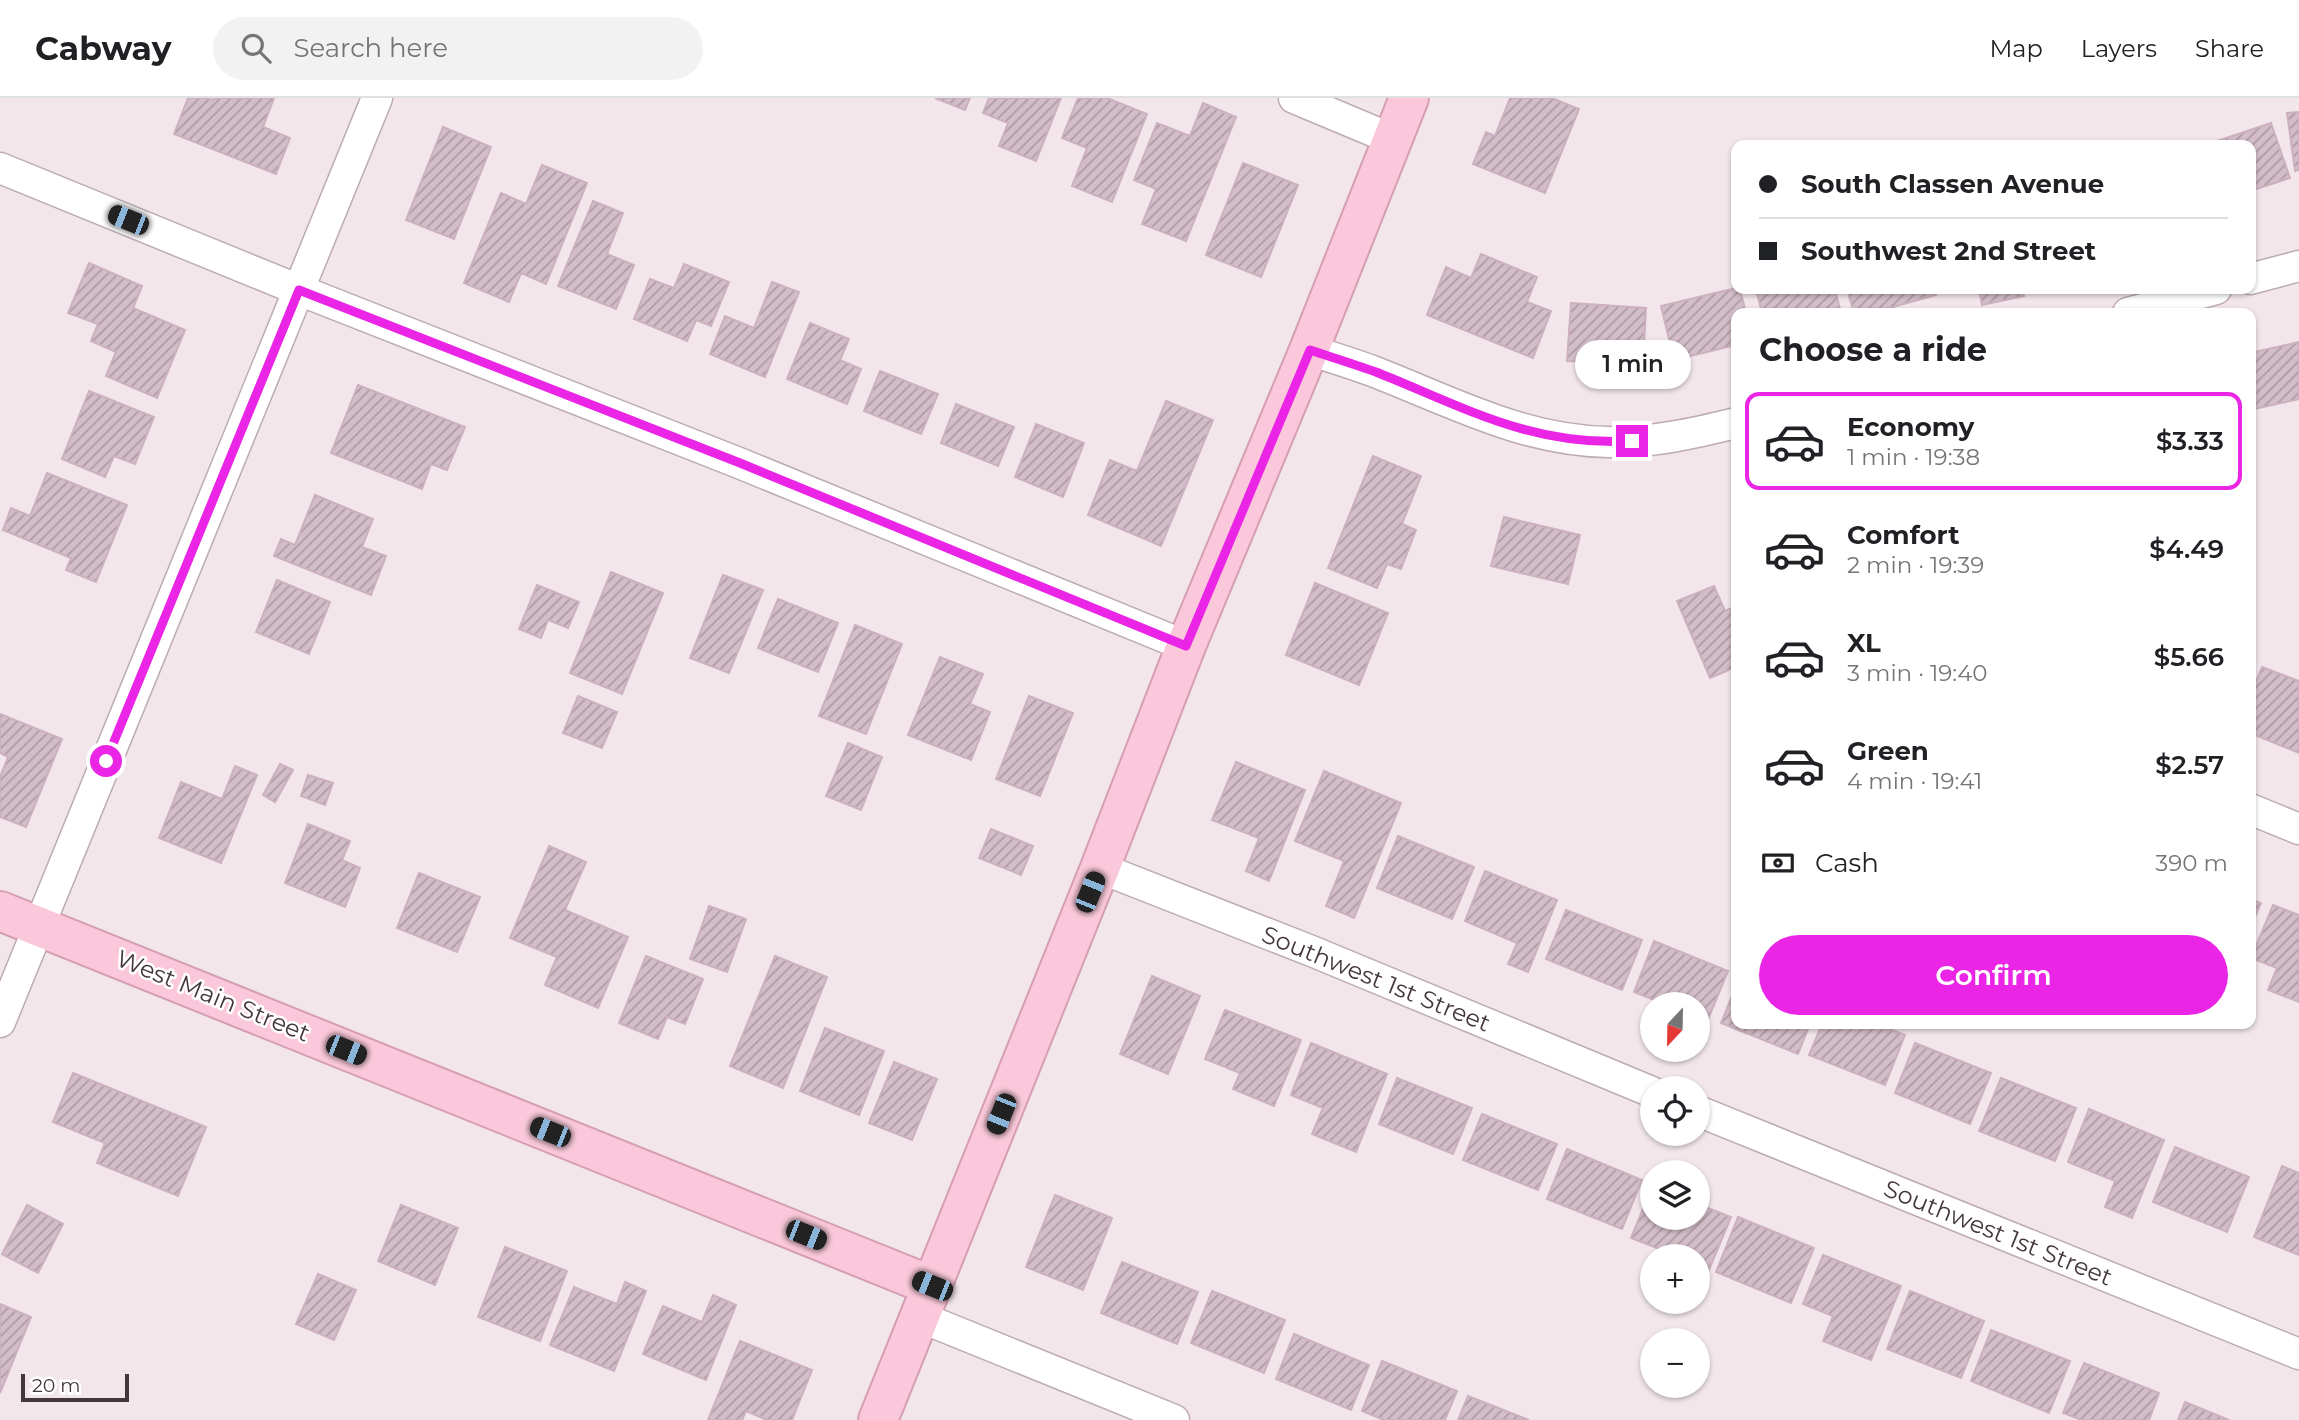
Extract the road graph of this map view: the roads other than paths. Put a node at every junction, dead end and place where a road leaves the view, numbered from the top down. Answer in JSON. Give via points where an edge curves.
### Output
{"nodes":[{"id":1,"x":377,"y":98,"type":"edge"},
{"id":2,"x":1294,"y":98,"type":"edge"},
{"id":3,"x":1409,"y":98,"type":"edge"},
{"id":4,"x":1392,"y":139,"type":"junction"},
{"id":5,"x":0,"y":168,"type":"edge"},
{"id":6,"x":2299,"y":266,"type":"edge"},
{"id":7,"x":2256,"y":277,"type":"edge"},
{"id":8,"x":299,"y":290,"type":"junction"},
{"id":9,"x":2198,"y":294,"type":"edge"},
{"id":10,"x":2146,"y":308,"type":"edge"},
{"id":11,"x":1310,"y":350,"type":"junction"},
{"id":12,"x":1731,"y":424,"type":"edge"},
{"id":13,"x":1186,"y":646,"type":"junction"},
{"id":14,"x":2256,"y":811,"type":"edge"},
{"id":15,"x":2299,"y":829,"type":"edge"},
{"id":16,"x":1100,"y":868,"type":"junction"},
{"id":17,"x":0,"y":911,"type":"edge"},
{"id":18,"x":38,"y":926,"type":"junction"},
{"id":19,"x":0,"y":1022,"type":"edge"},
{"id":20,"x":1640,"y":1087,"type":"edge"},
{"id":21,"x":1710,"y":1116,"type":"edge"},
{"id":22,"x":926,"y":1302,"type":"junction"},
{"id":23,"x":2299,"y":1354,"type":"edge"},
{"id":24,"x":878,"y":1420,"type":"edge"},
{"id":25,"x":1174,"y":1420,"type":"edge"}],
"edges":[{"from":1,"to":8,"type":"street"},
{"from":2,"to":4,"type":"street"},
{"from":3,"to":4,"type":"street"},
{"from":4,"to":11,"type":"street"},
{"from":5,"to":8,"type":"street"},
{"from":6,"to":7,"type":"street"},
{"from":8,"to":13,"type":"street","via":[[727,457]]},
{"from":8,"to":18,"type":"street"},
{"from":9,"to":10,"type":"street"},
{"from":11,"to":12,"type":"street","via":[[1527,432],[1609,442],[1654,440]]},
{"from":11,"to":13,"type":"street"},
{"from":13,"to":16,"type":"street"},
{"from":14,"to":15,"type":"street"},
{"from":16,"to":20,"type":"street","name":"Southwest 1st Street"},
{"from":16,"to":22,"type":"street"},
{"from":17,"to":18,"type":"street","name":"West Main Street"},
{"from":18,"to":19,"type":"street"},
{"from":18,"to":22,"type":"street","name":"West Main Street"},
{"from":21,"to":23,"type":"street","name":"Southwest 1st Street"},
{"from":22,"to":24,"type":"street"},
{"from":22,"to":25,"type":"street","name":"West Main Street"}]}
